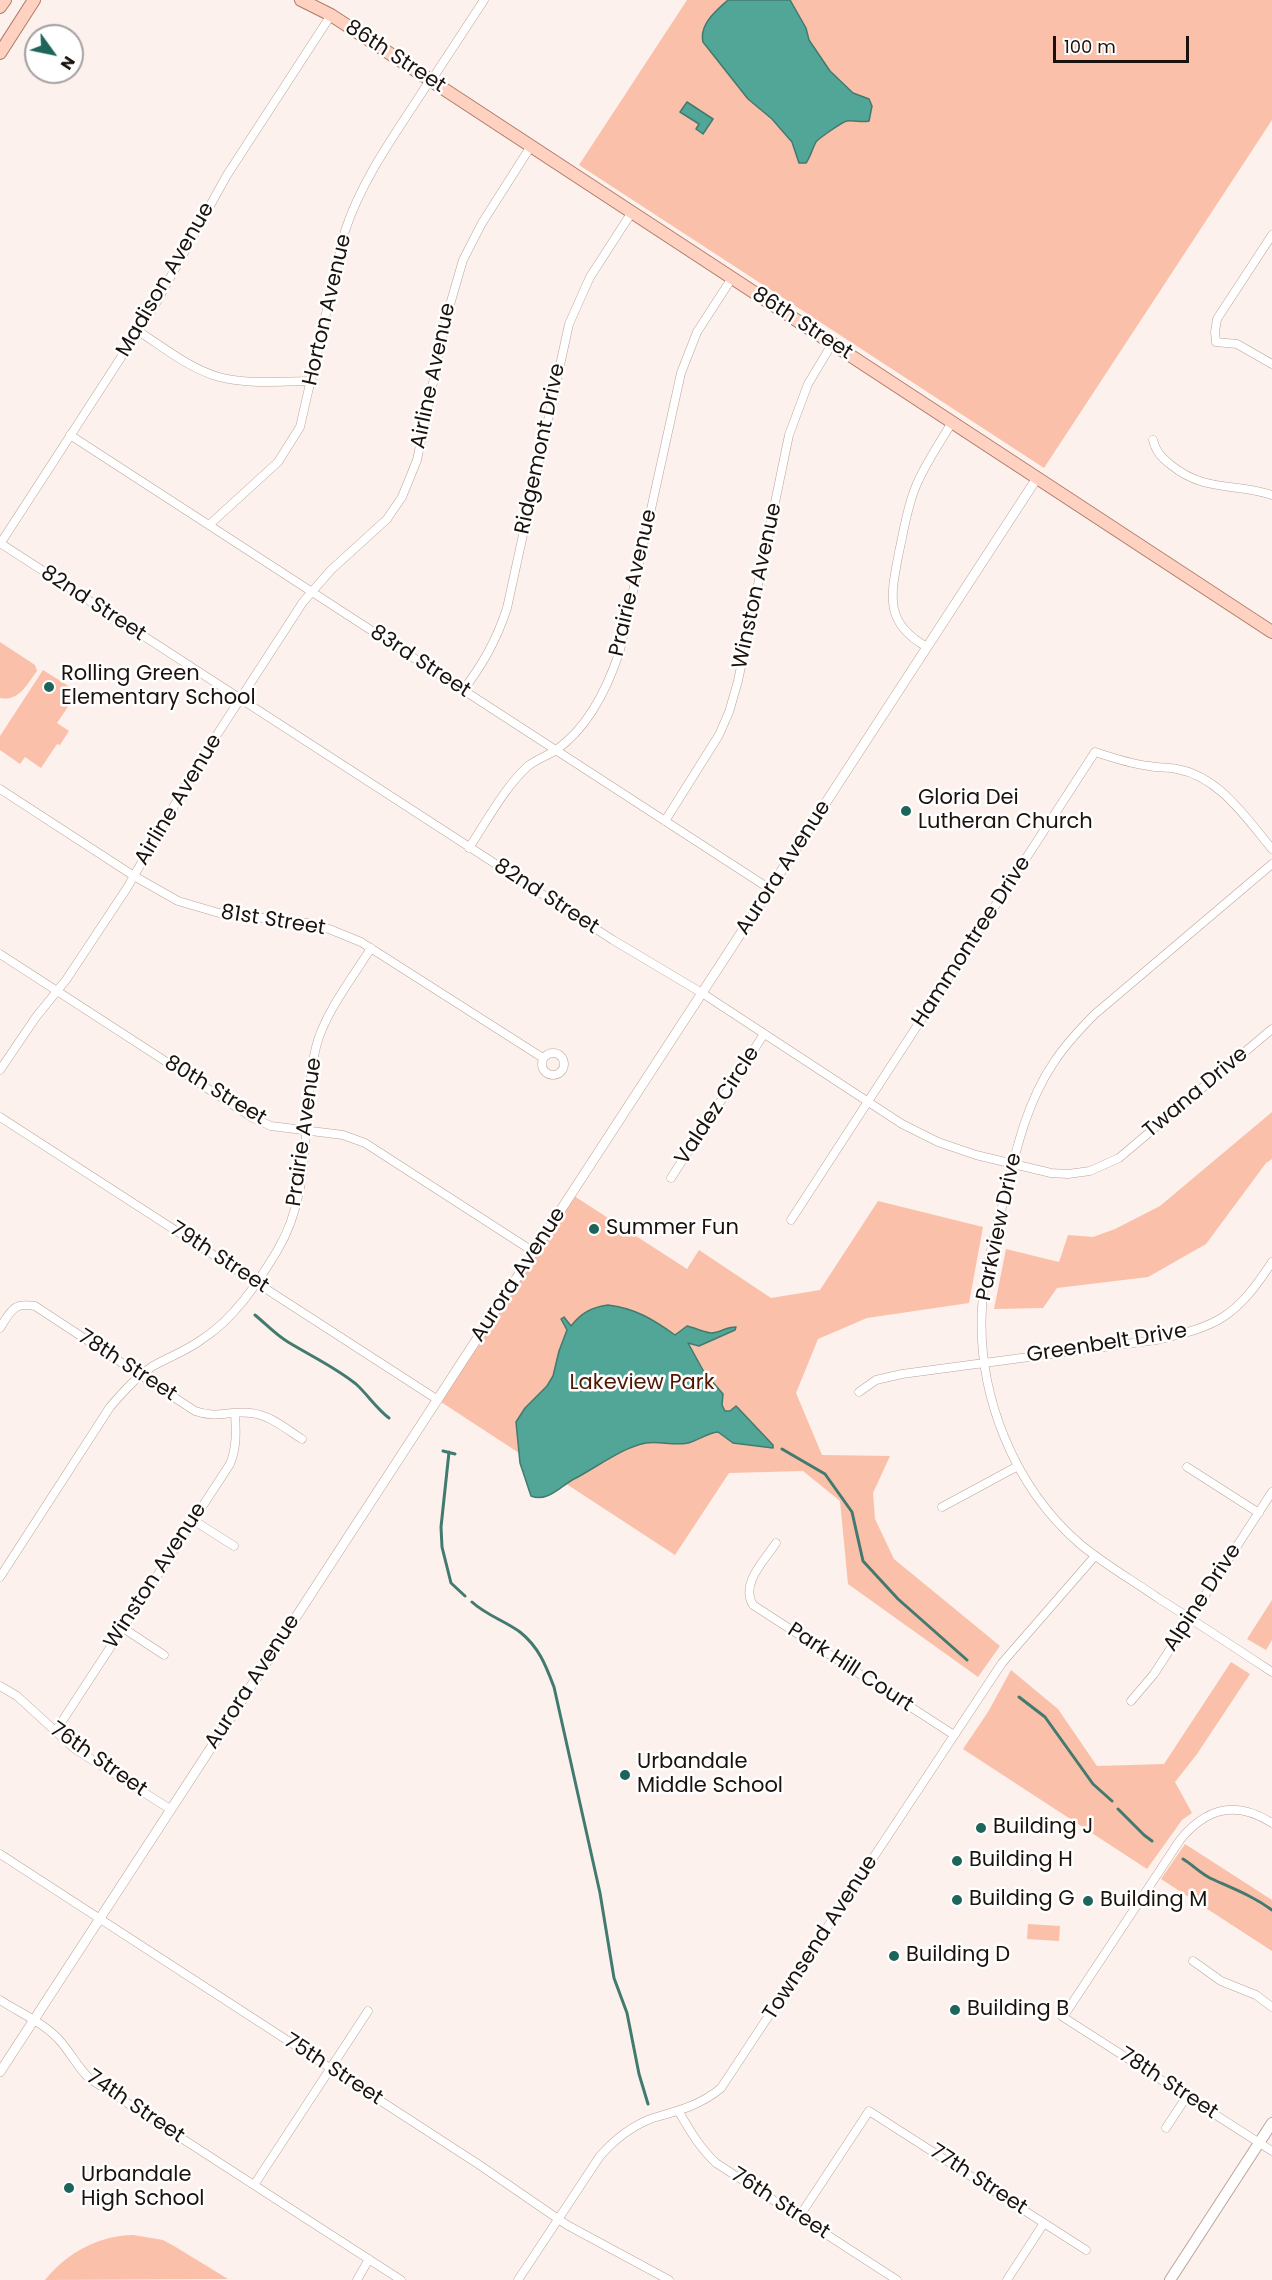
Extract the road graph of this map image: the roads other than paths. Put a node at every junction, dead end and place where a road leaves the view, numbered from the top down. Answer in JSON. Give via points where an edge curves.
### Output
{"nodes":[{"id":1,"x":5,"y":0,"type":"edge"},
{"id":2,"x":34,"y":0,"type":"edge"},
{"id":3,"x":301,"y":0,"type":"edge"},
{"id":4,"x":315,"y":0,"type":"edge"},
{"id":5,"x":484,"y":0,"type":"edge"},
{"id":6,"x":0,"y":7,"type":"edge"},
{"id":7,"x":331,"y":15,"type":"junction"},
{"id":8,"x":0,"y":52,"type":"edge"},
{"id":9,"x":430,"y":81,"type":"junction"},
{"id":10,"x":531,"y":146,"type":"junction"},
{"id":11,"x":632,"y":212,"type":"junction"},
{"id":12,"x":1272,"y":235,"type":"edge"},
{"id":13,"x":732,"y":278,"type":"junction"},
{"id":14,"x":138,"y":331,"type":"junction"},
{"id":15,"x":832,"y":344,"type":"junction"},
{"id":16,"x":1272,"y":364,"type":"edge"},
{"id":17,"x":312,"y":381,"type":"junction"},
{"id":18,"x":952,"y":422,"type":"junction"},
{"id":19,"x":70,"y":435,"type":"junction"},
{"id":20,"x":1153,"y":440,"type":"dead end"},
{"id":21,"x":1037,"y":478,"type":"junction"},
{"id":22,"x":1272,"y":495,"type":"edge"},
{"id":23,"x":209,"y":525,"type":"junction"},
{"id":24,"x":0,"y":543,"type":"edge"},
{"id":25,"x":311,"y":592,"type":"junction"},
{"id":26,"x":1271,"y":628,"type":"edge"},
{"id":27,"x":927,"y":647,"type":"junction"},
{"id":28,"x":463,"y":690,"type":"junction"},
{"id":29,"x":240,"y":699,"type":"junction"},
{"id":30,"x":556,"y":750,"type":"junction"},
{"id":31,"x":0,"y":789,"type":"edge"},
{"id":32,"x":665,"y":821,"type":"junction"},
{"id":33,"x":469,"y":848,"type":"junction"},
{"id":34,"x":1272,"y":849,"type":"edge"},
{"id":35,"x":1272,"y":864,"type":"edge"},
{"id":36,"x":134,"y":876,"type":"junction"},
{"id":37,"x":770,"y":889,"type":"junction"},
{"id":38,"x":371,"y":948,"type":"junction"},
{"id":39,"x":0,"y":954,"type":"edge"},
{"id":40,"x":57,"y":990,"type":"junction"},
{"id":41,"x":702,"y":993,"type":"junction"},
{"id":42,"x":1272,"y":1029,"type":"edge"},
{"id":43,"x":764,"y":1034,"type":"junction"},
{"id":44,"x":543,"y":1058,"type":"dead end"},
{"id":45,"x":0,"y":1070,"type":"edge"},
{"id":46,"x":868,"y":1102,"type":"junction"},
{"id":47,"x":0,"y":1117,"type":"edge"},
{"id":48,"x":307,"y":1131,"type":"junction"},
{"id":49,"x":1119,"y":1158,"type":"joint"},
{"id":50,"x":1013,"y":1163,"type":"junction"},
{"id":51,"x":671,"y":1178,"type":"dead end"},
{"id":52,"x":791,"y":1220,"type":"dead end"},
{"id":53,"x":534,"y":1252,"type":"junction"},
{"id":54,"x":1272,"y":1262,"type":"edge"},
{"id":55,"x":256,"y":1282,"type":"junction"},
{"id":56,"x":0,"y":1328,"type":"edge"},
{"id":57,"x":986,"y":1362,"type":"junction"},
{"id":58,"x":141,"y":1375,"type":"junction"},
{"id":59,"x":859,"y":1392,"type":"dead end"},
{"id":60,"x":438,"y":1400,"type":"junction"},
{"id":61,"x":235,"y":1413,"type":"junction"},
{"id":62,"x":302,"y":1438,"type":"dead end"},
{"id":63,"x":1018,"y":1466,"type":"junction"},
{"id":64,"x":1187,"y":1467,"type":"dead end"},
{"id":65,"x":1272,"y":1492,"type":"edge"},
{"id":66,"x":942,"y":1507,"type":"dead end"},
{"id":67,"x":1258,"y":1513,"type":"junction"},
{"id":68,"x":193,"y":1520,"type":"junction"},
{"id":69,"x":776,"y":1543,"type":"dead end"},
{"id":70,"x":234,"y":1546,"type":"dead end"},
{"id":71,"x":1095,"y":1556,"type":"junction"},
{"id":72,"x":0,"y":1577,"type":"edge"},
{"id":73,"x":1190,"y":1618,"type":"junction"},
{"id":74,"x":123,"y":1628,"type":"junction"},
{"id":75,"x":164,"y":1656,"type":"dead end"},
{"id":76,"x":1272,"y":1672,"type":"edge"},
{"id":77,"x":0,"y":1686,"type":"edge"},
{"id":78,"x":1131,"y":1701,"type":"dead end"},
{"id":79,"x":55,"y":1732,"type":"junction"},
{"id":80,"x":954,"y":1735,"type":"junction"},
{"id":81,"x":170,"y":1809,"type":"junction"},
{"id":82,"x":1272,"y":1823,"type":"edge"},
{"id":83,"x":0,"y":1854,"type":"edge"},
{"id":84,"x":99,"y":1918,"type":"junction"},
{"id":85,"x":1193,"y":1961,"type":"dead end"},
{"id":86,"x":0,"y":2000,"type":"edge"},
{"id":87,"x":1272,"y":2007,"type":"edge"},
{"id":88,"x":368,"y":2011,"type":"dead end"},
{"id":89,"x":33,"y":2021,"type":"junction"},
{"id":90,"x":330,"y":2068,"type":"junction"},
{"id":91,"x":0,"y":2072,"type":"edge"},
{"id":92,"x":1187,"y":2096,"type":"junction"},
{"id":93,"x":679,"y":2112,"type":"junction"},
{"id":94,"x":1272,"y":2123,"type":"edge"},
{"id":95,"x":1166,"y":2128,"type":"dead end"},
{"id":96,"x":1259,"y":2143,"type":"junction"},
{"id":97,"x":1272,"y":2151,"type":"edge"},
{"id":98,"x":254,"y":2185,"type":"junction"},
{"id":99,"x":799,"y":2217,"type":"junction"},
{"id":100,"x":558,"y":2218,"type":"junction"},
{"id":101,"x":1044,"y":2223,"type":"junction"},
{"id":102,"x":1086,"y":2250,"type":"dead end"},
{"id":103,"x":369,"y":2259,"type":"junction"},
{"id":104,"x":357,"y":2280,"type":"edge"},
{"id":105,"x":401,"y":2280,"type":"edge"},
{"id":106,"x":518,"y":2280,"type":"edge"},
{"id":107,"x":669,"y":2280,"type":"edge"},
{"id":108,"x":897,"y":2280,"type":"edge"},
{"id":109,"x":1007,"y":2280,"type":"edge"},
{"id":110,"x":1170,"y":2280,"type":"edge"}],
"edges":[{"from":1,"to":6,"type":"main road"},
{"from":2,"to":8,"type":"main road"},
{"from":3,"to":7,"type":"main road","name":"86th Street"},
{"from":4,"to":7,"type":"main road","name":"86th Street"},
{"from":5,"to":9,"type":"street","name":"Horton Avenue"},
{"from":7,"to":9,"type":"main road","name":"86th Street"},
{"from":7,"to":14,"type":"street","name":"Madison Avenue","via":[[227,175]]},
{"from":9,"to":10,"type":"main road","name":"86th Street"},
{"from":9,"to":17,"type":"street","name":"Horton Avenue","via":[[371,173],[352,211]]},
{"from":10,"to":11,"type":"main road","name":"86th Street"},
{"from":10,"to":25,"type":"street","name":"Airline Avenue","via":[[463,260],[447,315],[417,460],[402,497],[387,519]]},
{"from":11,"to":13,"type":"main road","name":"86th Street"},
{"from":11,"to":28,"type":"street","name":"Ridgemont Drive","via":[[590,277],[569,324],[507,608],[491,649]]},
{"from":12,"to":16,"type":"street","via":[[1217,320],[1216,342],[1237,344]]},
{"from":13,"to":15,"type":"main road","name":"86th Street"},
{"from":13,"to":30,"type":"street","name":"Prairie Avenue","via":[[697,332],[681,373],[614,669],[586,720]]},
{"from":14,"to":17,"type":"street","via":[[184,361],[219,377]]},
{"from":14,"to":19,"type":"street","name":"Madison Avenue"},
{"from":15,"to":18,"type":"main road","name":"86th Street"},
{"from":15,"to":32,"type":"street","name":"Winston Avenue","via":[[808,384],[789,435],[729,712],[707,756]]},
{"from":17,"to":23,"type":"street","name":"Horton Avenue","via":[[300,427],[287,451]]},
{"from":18,"to":21,"type":"main road","name":"86th Street"},
{"from":18,"to":27,"type":"street","via":[[917,484],[892,581],[893,603],[900,624]]},
{"from":19,"to":23,"type":"street","name":"83rd Street"},
{"from":19,"to":24,"type":"street","name":"Madison Avenue"},
{"from":20,"to":22,"type":"street","via":[[1160,457],[1196,481]]},
{"from":21,"to":26,"type":"main road","name":"86th Street"},
{"from":21,"to":27,"type":"street","name":"Aurora Avenue"},
{"from":23,"to":25,"type":"street","name":"83rd Street"},
{"from":24,"to":29,"type":"street","name":"82nd Street"},
{"from":25,"to":28,"type":"street","name":"83rd Street"},
{"from":25,"to":29,"type":"street","name":"Airline Avenue"},
{"from":27,"to":37,"type":"street","name":"Aurora Avenue"},
{"from":28,"to":30,"type":"street","name":"83rd Street"},
{"from":29,"to":33,"type":"street","name":"82nd Street"},
{"from":29,"to":36,"type":"street","name":"Airline Avenue","via":[[176,800]]},
{"from":30,"to":32,"type":"street","name":"83rd Street"},
{"from":30,"to":33,"type":"street","name":"Prairie Avenue","via":[[529,765],[512,783]]},
{"from":31,"to":36,"type":"street","name":"81st Street"},
{"from":32,"to":37,"type":"street","name":"83rd Street"},
{"from":33,"to":41,"type":"street","name":"82nd Street"},
{"from":34,"to":46,"type":"street","name":"Hammontree Drive","via":[[1232,802],[1197,776],[1095,752]]},
{"from":35,"to":50,"type":"street","name":"Parkview Drive","via":[[1095,1014],[1069,1041],[1039,1087]]},
{"from":36,"to":38,"type":"street","name":"81st Street","via":[[198,908],[308,923]]},
{"from":36,"to":40,"type":"street","name":"Airline Avenue"},
{"from":37,"to":41,"type":"street","name":"Aurora Avenue"},
{"from":38,"to":44,"type":"street","name":"81st Street"},
{"from":38,"to":48,"type":"street","name":"Prairie Avenue","via":[[328,1018],[317,1045]]},
{"from":39,"to":40,"type":"street","name":"80th Street"},
{"from":40,"to":45,"type":"street","name":"Airline Avenue"},
{"from":40,"to":48,"type":"street","name":"80th Street","via":[[253,1118],[271,1126]]},
{"from":41,"to":43,"type":"street","name":"82nd Street"},
{"from":41,"to":53,"type":"street","name":"Aurora Avenue"},
{"from":42,"to":49,"type":"street","name":"Twana Drive"},
{"from":43,"to":46,"type":"street","name":"82nd Street"},
{"from":43,"to":51,"type":"street","name":"Valdez Circle"},
{"from":46,"to":50,"type":"street","name":"82nd Street","via":[[938,1142]]},
{"from":46,"to":52,"type":"street","name":"Hammontree Drive"},
{"from":47,"to":55,"type":"street","name":"79th Street"},
{"from":48,"to":53,"type":"street","name":"80th Street","via":[[343,1135],[365,1143]]},
{"from":48,"to":55,"type":"street","name":"Prairie Avenue","via":[[296,1210],[278,1250]]},
{"from":49,"to":50,"type":"street","name":"82nd Street","via":[[1090,1171],[1068,1174]]},
{"from":50,"to":57,"type":"street","name":"Parkview Drive","via":[[985,1277],[982,1320]]},
{"from":53,"to":60,"type":"street","name":"Aurora Avenue"},
{"from":54,"to":57,"type":"street","name":"Greenbelt Drive","via":[[1242,1304],[1203,1328],[1156,1340]]},
{"from":55,"to":58,"type":"street","name":"Prairie Avenue","via":[[217,1328]]},
{"from":55,"to":60,"type":"street","name":"79th Street"},
{"from":56,"to":58,"type":"street","name":"78th Street","via":[[16,1306],[35,1306]]},
{"from":57,"to":59,"type":"street","name":"Greenbelt Drive","via":[[876,1380]]},
{"from":57,"to":63,"type":"street","name":"Parkview Drive","via":[[999,1424]]},
{"from":58,"to":61,"type":"street","name":"78th Street","via":[[195,1411],[207,1415]]},
{"from":58,"to":72,"type":"street","name":"Prairie Avenue","via":[[110,1407]]},
{"from":60,"to":81,"type":"street","name":"Aurora Avenue"},
{"from":61,"to":62,"type":"street","name":"78th Street","via":[[262,1415]]},
{"from":61,"to":68,"type":"street","name":"Winston Avenue","via":[[234,1454]]},
{"from":63,"to":66,"type":"street"},
{"from":63,"to":71,"type":"street","name":"Parkview Drive","via":[[1040,1501]]},
{"from":64,"to":67,"type":"street"},
{"from":65,"to":67,"type":"street","name":"Alpine Drive"},
{"from":67,"to":73,"type":"street","name":"Alpine Drive"},
{"from":68,"to":70,"type":"street"},
{"from":68,"to":74,"type":"street","name":"Winston Avenue"},
{"from":69,"to":80,"type":"street","name":"Park Hill Court","via":[[750,1582],[749,1598],[753,1605]]},
{"from":71,"to":73,"type":"street","name":"Parkview Drive"},
{"from":71,"to":80,"type":"street","name":"Townsend Avenue","via":[[1009,1653]]},
{"from":73,"to":76,"type":"street","name":"Parkview Drive"},
{"from":73,"to":78,"type":"street","name":"Alpine Drive","via":[[1154,1674]]},
{"from":74,"to":75,"type":"street"},
{"from":74,"to":79,"type":"street","name":"Winston Avenue"},
{"from":77,"to":79,"type":"street","name":"76th Street"},
{"from":79,"to":81,"type":"street","name":"76th Street"},
{"from":80,"to":93,"type":"street","name":"Townsend Avenue","via":[[730,2076],[711,2097]]},
{"from":81,"to":84,"type":"street","name":"Aurora Avenue"},
{"from":82,"to":92,"type":"street","name":"78th Street","via":[[1252,1812],[1227,1810],[1203,1817],[1192,1825],[1063,2017]]},
{"from":83,"to":84,"type":"street","name":"75th Street"},
{"from":84,"to":89,"type":"street","name":"Aurora Avenue"},
{"from":84,"to":90,"type":"street","name":"75th Street"},
{"from":85,"to":87,"type":"street","via":[[1221,1981],[1256,1995]]},
{"from":86,"to":89,"type":"street","name":"74th Street"},
{"from":88,"to":90,"type":"street"},
{"from":89,"to":91,"type":"street","name":"Aurora Avenue"},
{"from":89,"to":98,"type":"street","name":"74th Street","via":[[62,2043],[90,2079]]},
{"from":90,"to":98,"type":"street"},
{"from":90,"to":100,"type":"street","name":"75th Street"},
{"from":92,"to":95,"type":"street"},
{"from":92,"to":96,"type":"street","name":"78th Street"},
{"from":93,"to":99,"type":"street","name":"76th Street","via":[[703,2151]]},
{"from":93,"to":100,"type":"street","name":"Townsend Avenue","via":[[643,2123],[613,2141]]},
{"from":94,"to":96,"type":"main road"},
{"from":96,"to":97,"type":"street","name":"78th Street"},
{"from":96,"to":110,"type":"main road"},
{"from":98,"to":103,"type":"street","name":"74th Street"},
{"from":99,"to":101,"type":"street","name":"77th Street","via":[[869,2111]]},
{"from":99,"to":108,"type":"street","name":"76th Street"},
{"from":100,"to":106,"type":"street","name":"Townsend Avenue"},
{"from":100,"to":107,"type":"street","name":"75th Street"},
{"from":101,"to":102,"type":"street","name":"77th Street"},
{"from":101,"to":109,"type":"street"},
{"from":103,"to":104,"type":"street"},
{"from":103,"to":105,"type":"street","name":"74th Street"}]}
